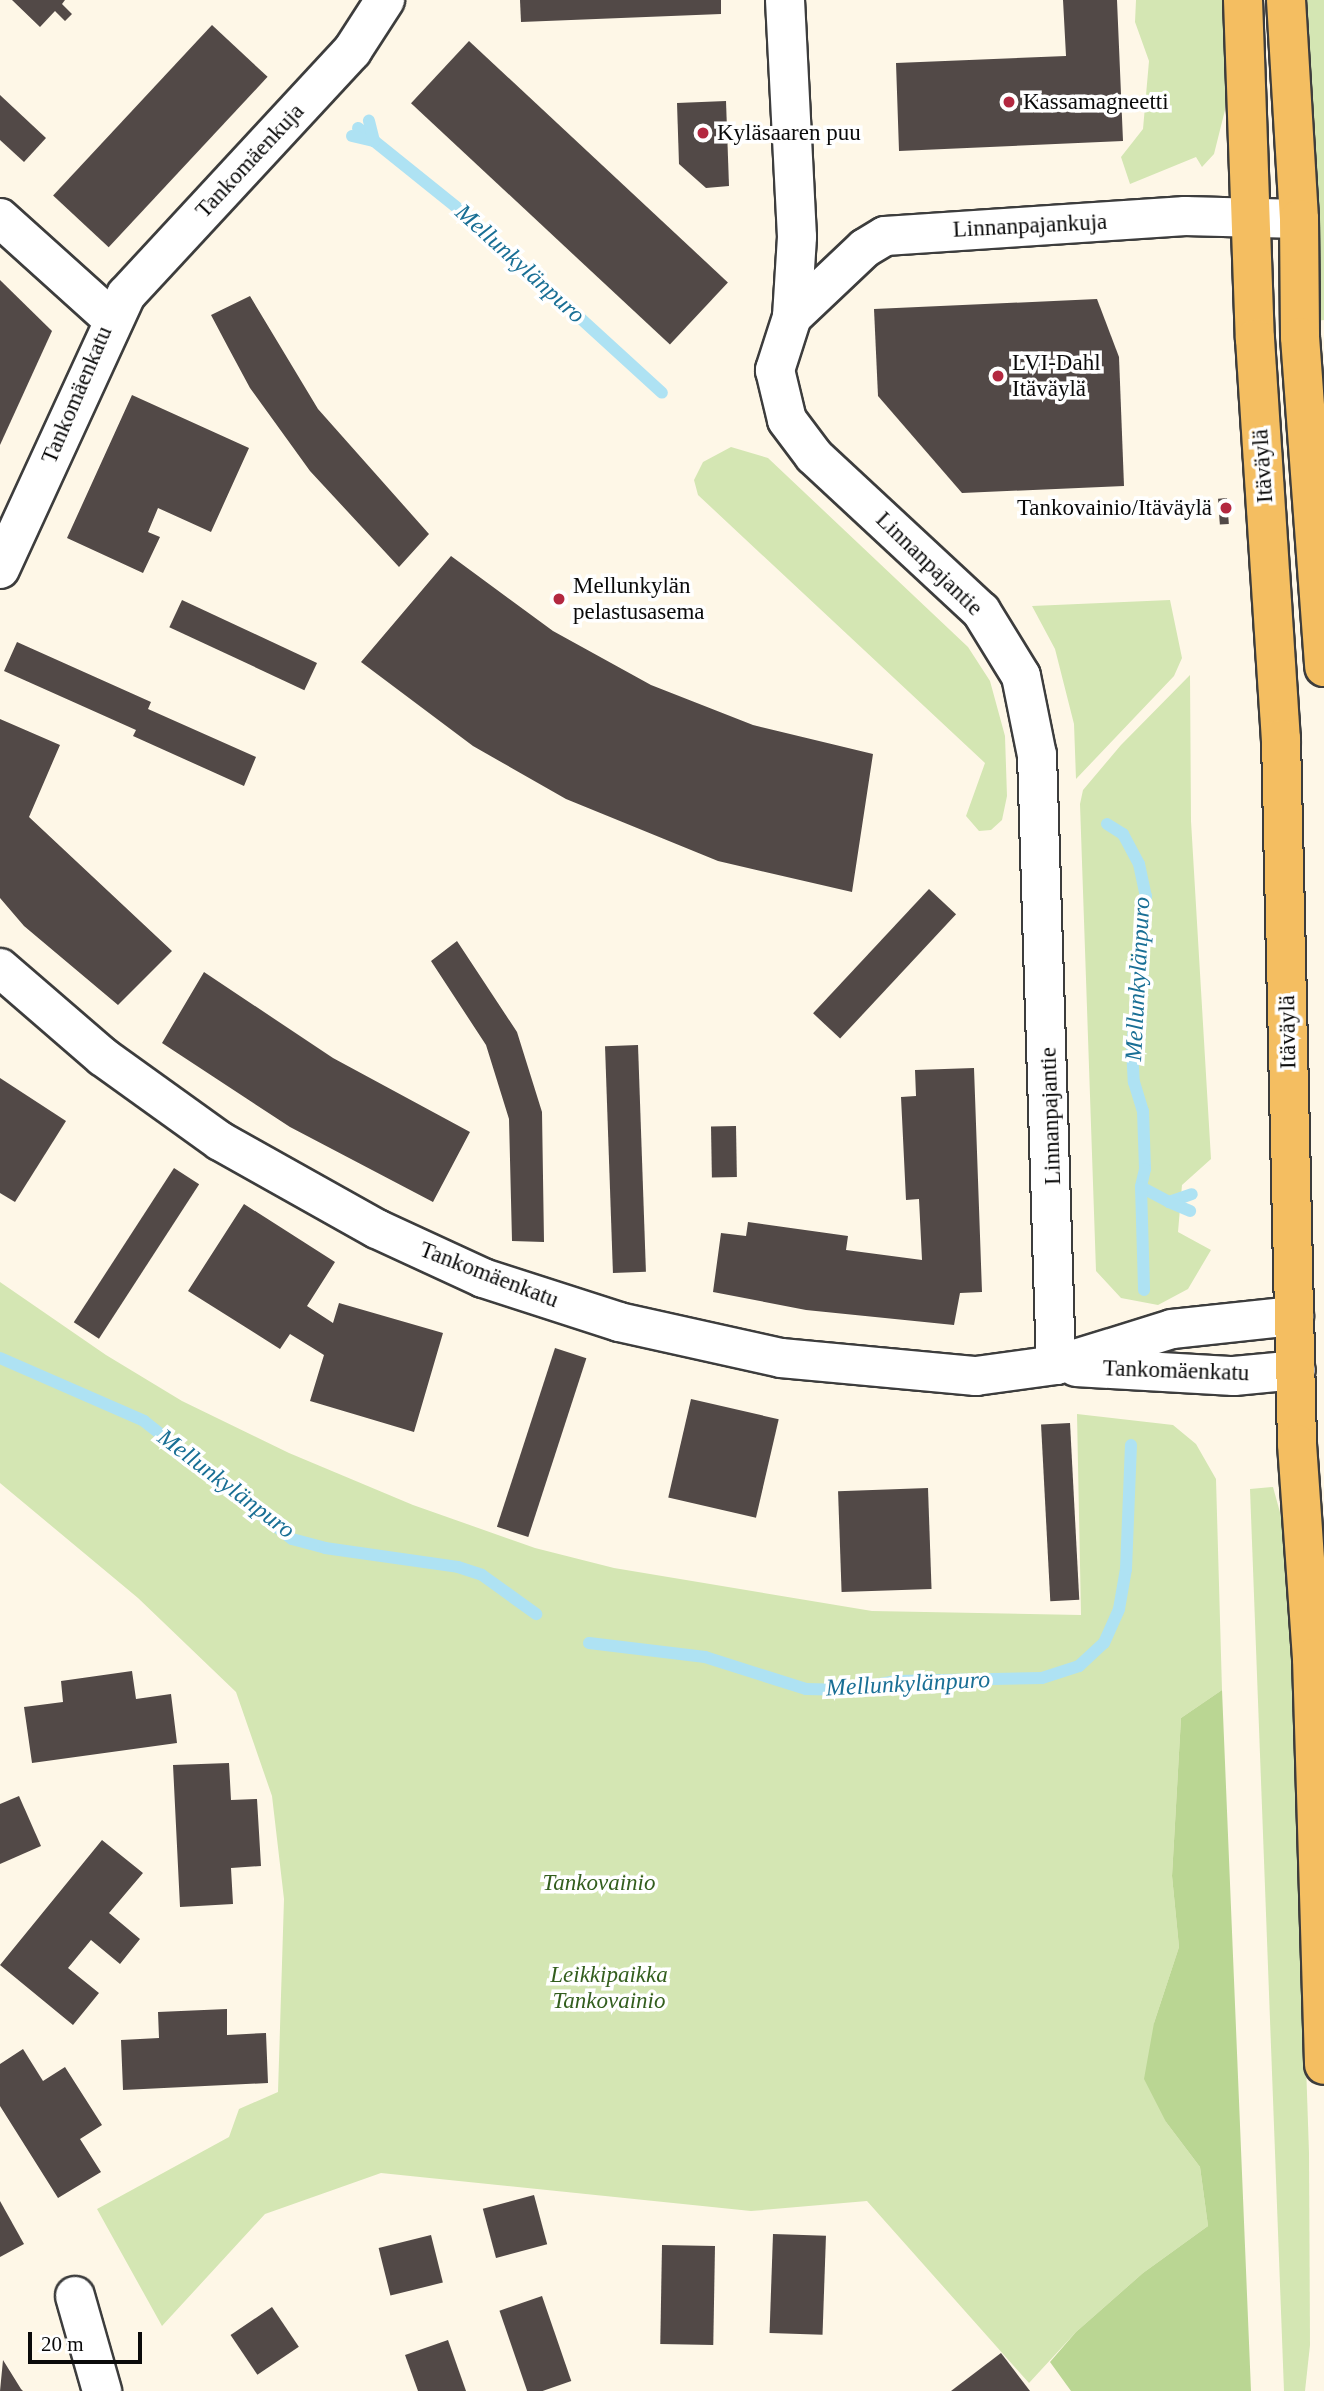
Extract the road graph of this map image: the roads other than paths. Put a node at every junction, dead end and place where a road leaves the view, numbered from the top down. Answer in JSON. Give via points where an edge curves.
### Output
{"nodes":[{"id":1,"x":384,"y":0,"type":"edge"},
{"id":2,"x":785,"y":0,"type":"edge"},
{"id":3,"x":1243,"y":0,"type":"edge"},
{"id":4,"x":1286,"y":0,"type":"edge"},
{"id":5,"x":1252,"y":217,"type":"junction"},
{"id":6,"x":0,"y":218,"type":"edge"},
{"id":7,"x":1299,"y":219,"type":"junction"},
{"id":8,"x":792,"y":317,"type":"junction"},
{"id":9,"x":112,"y":319,"type":"junction"},
{"id":10,"x":0,"y":569,"type":"edge"},
{"id":11,"x":1324,"y":667,"type":"edge"},
{"id":12,"x":0,"y":968,"type":"edge"},
{"id":13,"x":1309,"y":1316,"type":"edge"},
{"id":14,"x":1056,"y":1365,"type":"junction"},
{"id":15,"x":1310,"y":1370,"type":"edge"},
{"id":16,"x":1324,"y":2065,"type":"edge"},
{"id":17,"x":75,"y":2296,"type":"dead end"},
{"id":18,"x":102,"y":2391,"type":"edge"}],
"edges":[{"from":1,"to":9,"type":"street","name":"Tankomäenkuja","via":[[352,51],[126,295]]},
{"from":2,"to":8,"type":"street","name":"Linnanpajantie","via":[[797,237]]},
{"from":3,"to":5,"type":"main road","name":"Itäväylä"},
{"from":4,"to":7,"type":"main road","name":"Itäväylä"},
{"from":5,"to":7,"type":"street","name":"Linnanpajankuja"},
{"from":5,"to":8,"type":"street","name":"Linnanpajankuja","via":[[1185,216],[885,236]]},
{"from":5,"to":13,"type":"main road","name":"Itäväylä"},
{"from":6,"to":9,"type":"street","name":"Tankomäenkatu"},
{"from":7,"to":11,"type":"main road","name":"Itäväylä","via":[[1300,337]]},
{"from":8,"to":14,"type":"street","name":"Linnanpajantie","via":[[775,370],[787,420],[814,456],[981,611],[1021,676],[1037,755]]},
{"from":9,"to":10,"type":"street","name":"Tankomäenkatu"},
{"from":12,"to":14,"type":"street","name":"Tankomäenkatu","via":[[103,1057],[220,1141],[377,1230],[483,1278],[619,1322],[781,1358],[976,1376]]},
{"from":13,"to":14,"type":"street","name":"Tankomäenkatu","via":[[1172,1329]]},
{"from":13,"to":15,"type":"main road","name":"Itäväylä"},
{"from":14,"to":15,"type":"street","name":"Tankomäenkatu","via":[[1234,1376]]},
{"from":15,"to":16,"type":"main road","name":"Itäväylä","via":[[1312,1658]]},
{"from":17,"to":18,"type":"street"}]}
